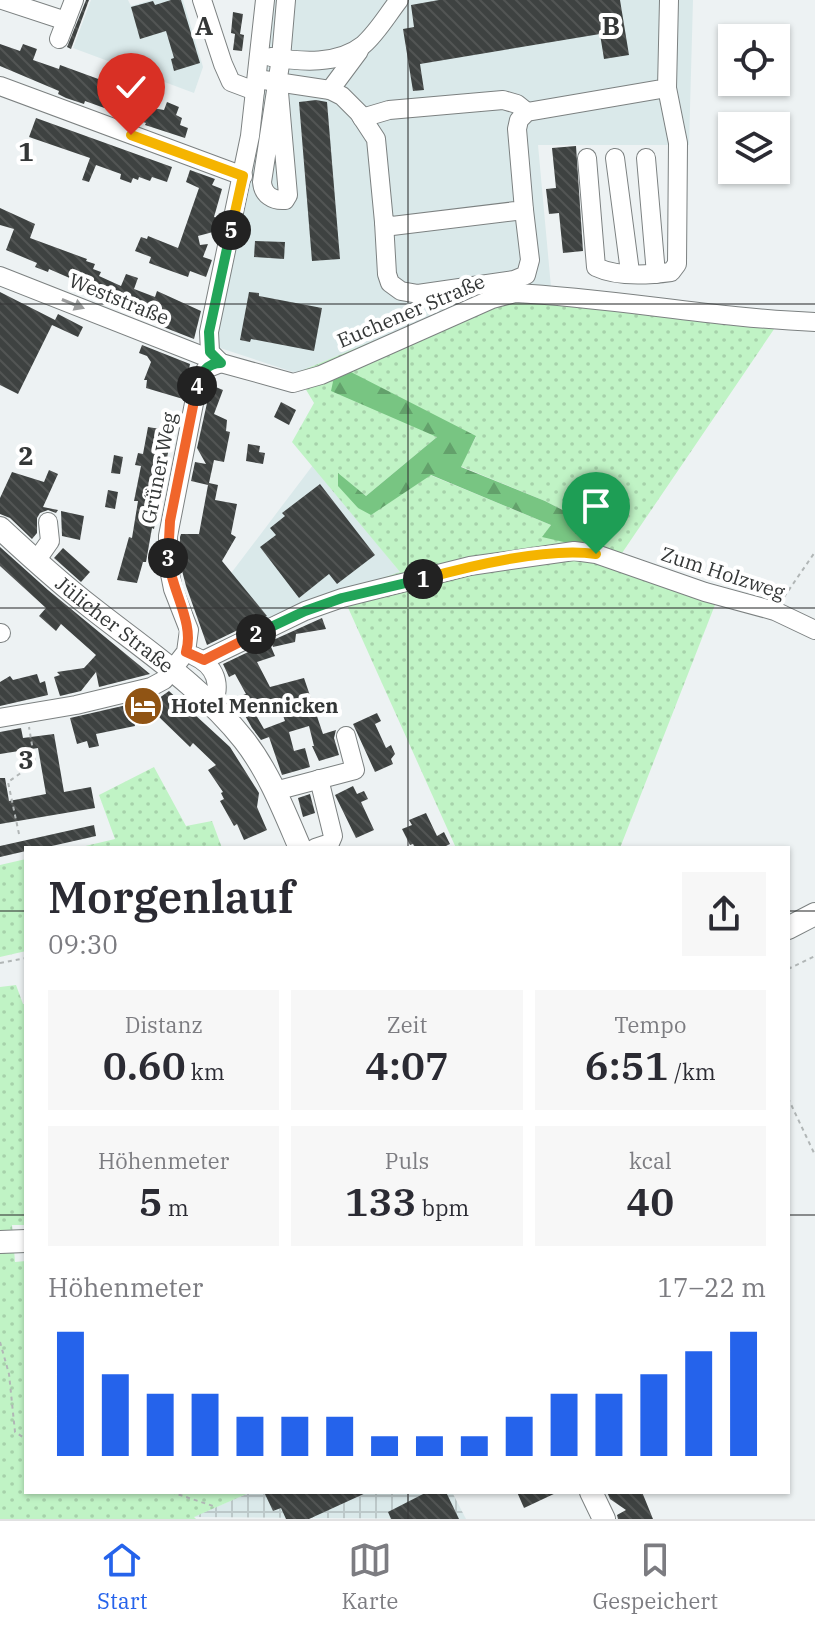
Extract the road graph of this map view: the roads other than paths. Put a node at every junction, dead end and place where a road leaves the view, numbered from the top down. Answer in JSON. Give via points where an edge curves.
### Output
{"nodes":[{"id":1,"x":2,"y":0,"type":"edge"},
{"id":2,"x":74,"y":0,"type":"edge"},
{"id":3,"x":202,"y":0,"type":"edge"},
{"id":4,"x":265,"y":0,"type":"edge"},
{"id":5,"x":286,"y":0,"type":"edge"},
{"id":6,"x":399,"y":0,"type":"edge"},
{"id":7,"x":669,"y":0,"type":"edge"},
{"id":8,"x":66,"y":21,"type":"junction"},
{"id":9,"x":59,"y":39,"type":"dead end"},
{"id":10,"x":363,"y":45,"type":"junction"},
{"id":11,"x":259,"y":54,"type":"junction"},
{"id":12,"x":281,"y":58,"type":"junction"},
{"id":13,"x":278,"y":81,"type":"junction"},
{"id":14,"x":256,"y":85,"type":"junction"},
{"id":15,"x":0,"y":86,"type":"edge"},
{"id":16,"x":667,"y":88,"type":"junction"},
{"id":17,"x":330,"y":90,"type":"junction"},
{"id":18,"x":527,"y":112,"type":"junction"},
{"id":19,"x":362,"y":118,"type":"junction"},
{"id":20,"x":587,"y":158,"type":"dead end"},
{"id":21,"x":615,"y":158,"type":"dead end"},
{"id":22,"x":646,"y":158,"type":"dead end"},
{"id":23,"x":243,"y":176,"type":"junction"},
{"id":24,"x":524,"y":210,"type":"junction"},
{"id":25,"x":384,"y":222,"type":"junction"},
{"id":26,"x":630,"y":272,"type":"junction"},
{"id":27,"x":656,"y":274,"type":"junction"},
{"id":28,"x":0,"y":276,"type":"edge"},
{"id":29,"x":815,"y":322,"type":"edge"},
{"id":30,"x":221,"y":363,"type":"junction"},
{"id":31,"x":48,"y":522,"type":"dead end"},
{"id":32,"x":0,"y":528,"type":"edge"},
{"id":33,"x":36,"y":561,"type":"junction"},
{"id":34,"x":815,"y":630,"type":"edge"},
{"id":35,"x":186,"y":652,"type":"junction"},
{"id":36,"x":204,"y":660,"type":"junction"},
{"id":37,"x":172,"y":671,"type":"junction"},
{"id":38,"x":212,"y":706,"type":"junction"},
{"id":39,"x":0,"y":718,"type":"edge"},
{"id":40,"x":346,"y":736,"type":"dead end"},
{"id":41,"x":319,"y":779,"type":"junction"},
{"id":42,"x":275,"y":791,"type":"junction"},
{"id":43,"x":299,"y":846,"type":"edge"},
{"id":44,"x":321,"y":846,"type":"edge"},
{"id":45,"x":815,"y":914,"type":"edge"},
{"id":46,"x":790,"y":927,"type":"edge"},
{"id":47,"x":24,"y":1241,"type":"edge"},
{"id":48,"x":0,"y":1242,"type":"edge"},
{"id":49,"x":592,"y":1494,"type":"edge"},
{"id":50,"x":604,"y":1519,"type":"edge"}],
"edges":[{"from":1,"to":8,"type":"street"},
{"from":2,"to":8,"type":"street"},
{"from":3,"to":14,"type":"street","via":[[231,82]]},
{"from":4,"to":11,"type":"street"},
{"from":5,"to":12,"type":"street"},
{"from":6,"to":10,"type":"street"},
{"from":7,"to":16,"type":"street"},
{"from":8,"to":9,"type":"street"},
{"from":10,"to":12,"type":"street","via":[[317,60]]},
{"from":10,"to":17,"type":"street"},
{"from":11,"to":12,"type":"street"},
{"from":11,"to":14,"type":"street"},
{"from":12,"to":13,"type":"street"},
{"from":13,"to":13,"type":"street","via":[[262,182],[267,195],[277,201],[288,195]]},
{"from":13,"to":14,"type":"street"},
{"from":13,"to":17,"type":"street"},
{"from":14,"to":23,"type":"street"},
{"from":15,"to":23,"type":"street"},
{"from":16,"to":18,"type":"street"},
{"from":16,"to":27,"type":"street","via":[[678,143],[677,264],[671,272]]},
{"from":17,"to":19,"type":"street"},
{"from":18,"to":19,"type":"street","via":[[503,100],[389,110]]},
{"from":18,"to":24,"type":"street","via":[[517,129]]},
{"from":19,"to":25,"type":"street","via":[[376,139]]},
{"from":20,"to":26,"type":"street","via":[[596,267]]},
{"from":21,"to":26,"type":"street"},
{"from":22,"to":27,"type":"street"},
{"from":23,"to":30,"type":"street","via":[[209,332],[210,352]]},
{"from":24,"to":25,"type":"street","via":[[392,226]]},
{"from":24,"to":25,"type":"street","via":[[530,260],[526,275],[418,294],[390,283]]},
{"from":26,"to":27,"type":"street"},
{"from":28,"to":30,"type":"street","name":"Weststraße","one_way":true},
{"from":29,"to":30,"type":"street","name":"Euchener Straße","via":[[515,293],[293,383]]},
{"from":30,"to":35,"type":"street","name":"Grüner Weg","via":[[210,365],[198,383],[170,521],[168,564],[189,630]]},
{"from":31,"to":33,"type":"street","via":[[50,541]]},
{"from":32,"to":33,"type":"main road","name":"Jülicher Straße"},
{"from":33,"to":37,"type":"main road","name":"Jülicher Straße"},
{"from":34,"to":36,"type":"street","name":"Zum Holzweg","via":[[775,611],[574,551],[470,566],[342,598]]},
{"from":35,"to":36,"type":"street"},
{"from":35,"to":37,"type":"street"},
{"from":36,"to":38,"type":"street","via":[[217,679]]},
{"from":37,"to":38,"type":"main road","name":"Jülicher Straße"},
{"from":37,"to":39,"type":"street","via":[[151,687]]},
{"from":38,"to":42,"type":"main road","name":"Jülicher Straße","via":[[246,743]]},
{"from":40,"to":41,"type":"street","via":[[355,770]]},
{"from":41,"to":42,"type":"street"},
{"from":41,"to":44,"type":"street","via":[[333,836]]},
{"from":42,"to":43,"type":"main road","name":"Jülicher Straße"},
{"from":45,"to":46,"type":"main road"},
{"from":47,"to":48,"type":"main road"},
{"from":49,"to":50,"type":"main road"}]}
